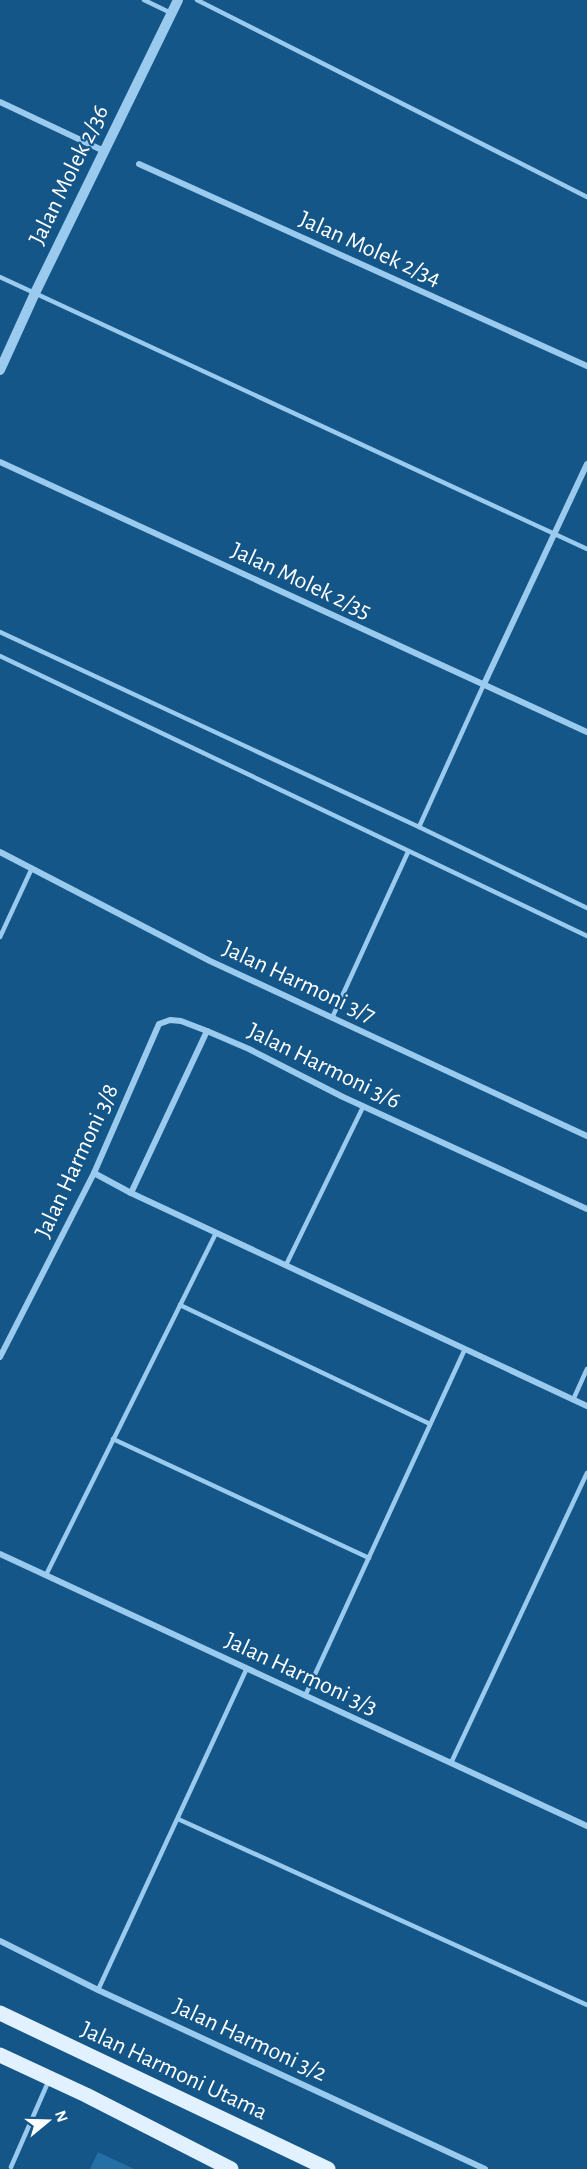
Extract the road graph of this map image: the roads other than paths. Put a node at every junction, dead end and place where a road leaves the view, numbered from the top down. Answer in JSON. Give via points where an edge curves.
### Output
{"nodes":[{"id":1,"x":144,"y":0,"type":"edge"},
{"id":2,"x":178,"y":0,"type":"edge"},
{"id":3,"x":197,"y":0,"type":"edge"},
{"id":4,"x":171,"y":14,"type":"junction"},
{"id":5,"x":0,"y":102,"type":"edge"},
{"id":6,"x":104,"y":151,"type":"junction"},
{"id":7,"x":139,"y":164,"type":"dead end"},
{"id":8,"x":587,"y":196,"type":"edge"},
{"id":9,"x":0,"y":277,"type":"edge"},
{"id":10,"x":35,"y":293,"type":"junction"},
{"id":11,"x":587,"y":366,"type":"edge"},
{"id":12,"x":0,"y":370,"type":"edge"},
{"id":13,"x":0,"y":462,"type":"edge"},
{"id":14,"x":587,"y":464,"type":"edge"},
{"id":15,"x":555,"y":533,"type":"junction"},
{"id":16,"x":587,"y":549,"type":"edge"},
{"id":17,"x":0,"y":632,"type":"edge"},
{"id":18,"x":0,"y":656,"type":"edge"},
{"id":19,"x":484,"y":684,"type":"junction"},
{"id":20,"x":587,"y":732,"type":"edge"},
{"id":21,"x":419,"y":827,"type":"junction"},
{"id":22,"x":0,"y":852,"type":"edge"},
{"id":23,"x":408,"y":852,"type":"junction"},
{"id":24,"x":32,"y":868,"type":"junction"},
{"id":25,"x":587,"y":908,"type":"edge"},
{"id":26,"x":587,"y":936,"type":"edge"},
{"id":27,"x":0,"y":937,"type":"edge"},
{"id":28,"x":332,"y":1018,"type":"junction"},
{"id":29,"x":207,"y":1031,"type":"junction"},
{"id":30,"x":363,"y":1107,"type":"junction"},
{"id":31,"x":587,"y":1136,"type":"edge"},
{"id":32,"x":94,"y":1173,"type":"junction"},
{"id":33,"x":131,"y":1193,"type":"junction"},
{"id":34,"x":587,"y":1209,"type":"edge"},
{"id":35,"x":216,"y":1233,"type":"junction"},
{"id":36,"x":286,"y":1265,"type":"junction"},
{"id":37,"x":180,"y":1305,"type":"junction"},
{"id":38,"x":465,"y":1349,"type":"junction"},
{"id":39,"x":0,"y":1357,"type":"edge"},
{"id":40,"x":587,"y":1370,"type":"edge"},
{"id":41,"x":573,"y":1400,"type":"junction"},
{"id":42,"x":587,"y":1406,"type":"edge"},
{"id":43,"x":430,"y":1424,"type":"junction"},
{"id":44,"x":113,"y":1439,"type":"junction"},
{"id":45,"x":587,"y":1473,"type":"edge"},
{"id":46,"x":0,"y":1554,"type":"edge"},
{"id":47,"x":369,"y":1558,"type":"junction"},
{"id":48,"x":46,"y":1575,"type":"junction"},
{"id":49,"x":247,"y":1668,"type":"junction"},
{"id":50,"x":305,"y":1696,"type":"junction"},
{"id":51,"x":451,"y":1763,"type":"junction"},
{"id":52,"x":178,"y":1819,"type":"junction"},
{"id":53,"x":587,"y":1826,"type":"edge"},
{"id":54,"x":0,"y":1941,"type":"edge"},
{"id":55,"x":98,"y":1990,"type":"junction"},
{"id":56,"x":587,"y":2005,"type":"edge"},
{"id":57,"x":0,"y":2013,"type":"edge"},
{"id":58,"x":0,"y":2055,"type":"edge"},
{"id":59,"x":50,"y":2078,"type":"junction"},
{"id":60,"x":11,"y":2167,"type":"dead end"},
{"id":61,"x":231,"y":2169,"type":"edge"},
{"id":62,"x":328,"y":2169,"type":"edge"},
{"id":63,"x":485,"y":2169,"type":"edge"}],
"edges":[{"from":1,"to":4,"type":"lane"},
{"from":2,"to":4,"type":"street","name":"Jalan Molek 2/36"},
{"from":3,"to":8,"type":"lane"},
{"from":4,"to":6,"type":"street","name":"Jalan Molek 2/36"},
{"from":5,"to":6,"type":"street"},
{"from":6,"to":10,"type":"street","name":"Jalan Molek 2/36"},
{"from":7,"to":11,"type":"street","name":"Jalan Molek 2/34"},
{"from":9,"to":10,"type":"lane"},
{"from":10,"to":12,"type":"street","name":"Jalan Molek 2/36"},
{"from":10,"to":15,"type":"lane"},
{"from":13,"to":19,"type":"street","name":"Jalan Molek 2/35"},
{"from":14,"to":15,"type":"street"},
{"from":15,"to":16,"type":"lane"},
{"from":15,"to":19,"type":"street"},
{"from":17,"to":21,"type":"lane"},
{"from":18,"to":23,"type":"lane"},
{"from":19,"to":20,"type":"street","name":"Jalan Molek 2/35"},
{"from":19,"to":21,"type":"lane"},
{"from":21,"to":25,"type":"lane"},
{"from":22,"to":24,"type":"street","name":"Jalan Harmoni 3/7"},
{"from":23,"to":26,"type":"lane"},
{"from":23,"to":28,"type":"lane"},
{"from":24,"to":27,"type":"lane"},
{"from":24,"to":28,"type":"street","name":"Jalan Harmoni 3/7","via":[[210,961]]},
{"from":28,"to":31,"type":"street","name":"Jalan Harmoni 3/7"},
{"from":29,"to":30,"type":"street","name":"Jalan Harmoni 3/6"},
{"from":29,"to":32,"type":"street","name":"Jalan Harmoni 3/8","via":[[181,1021],[159,1024]]},
{"from":29,"to":33,"type":"street"},
{"from":30,"to":34,"type":"street","name":"Jalan Harmoni 3/6"},
{"from":30,"to":36,"type":"lane"},
{"from":32,"to":33,"type":"street"},
{"from":32,"to":39,"type":"street","name":"Jalan Harmoni 3/8"},
{"from":33,"to":35,"type":"street"},
{"from":35,"to":36,"type":"street"},
{"from":35,"to":37,"type":"lane"},
{"from":36,"to":38,"type":"street"},
{"from":37,"to":43,"type":"lane"},
{"from":37,"to":44,"type":"lane"},
{"from":38,"to":41,"type":"street"},
{"from":38,"to":43,"type":"lane"},
{"from":40,"to":41,"type":"lane"},
{"from":41,"to":42,"type":"street"},
{"from":43,"to":47,"type":"lane"},
{"from":44,"to":47,"type":"lane"},
{"from":44,"to":48,"type":"lane"},
{"from":45,"to":51,"type":"lane"},
{"from":46,"to":48,"type":"street","name":"Jalan Harmoni 3/3"},
{"from":47,"to":50,"type":"lane"},
{"from":48,"to":49,"type":"street","name":"Jalan Harmoni 3/3"},
{"from":49,"to":50,"type":"street","name":"Jalan Harmoni 3/3"},
{"from":49,"to":52,"type":"lane"},
{"from":50,"to":51,"type":"street","name":"Jalan Harmoni 3/3"},
{"from":51,"to":53,"type":"street","name":"Jalan Harmoni 3/3"},
{"from":52,"to":55,"type":"lane"},
{"from":52,"to":56,"type":"lane"},
{"from":54,"to":55,"type":"street","name":"Jalan Harmoni 3/2"},
{"from":55,"to":63,"type":"street","name":"Jalan Harmoni 3/2"},
{"from":57,"to":62,"type":"main road","name":"Jalan Harmoni Utama"},
{"from":58,"to":59,"type":"main road"},
{"from":59,"to":60,"type":"lane"},
{"from":59,"to":61,"type":"main road"}]}
